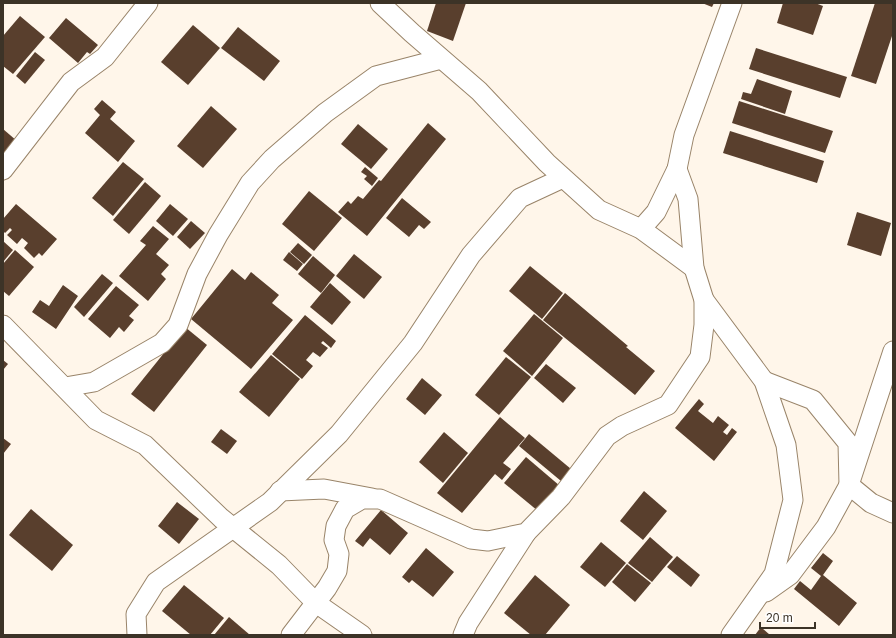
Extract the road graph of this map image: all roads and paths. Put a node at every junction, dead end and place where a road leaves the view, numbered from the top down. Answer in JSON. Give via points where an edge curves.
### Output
{"nodes":[{"id":1,"x":148,"y":3,"type":"edge"},
{"id":2,"x":380,"y":3,"type":"edge"},
{"id":3,"x":732,"y":3,"type":"edge"},
{"id":4,"x":441,"y":59,"type":"junction"},
{"id":5,"x":677,"y":169,"type":"junction"},
{"id":6,"x":3,"y":170,"type":"edge"},
{"id":7,"x":562,"y":178,"type":"junction"},
{"id":8,"x":640,"y":228,"type":"junction"},
{"id":9,"x":694,"y":268,"type":"junction"},
{"id":10,"x":704,"y":300,"type":"junction"},
{"id":11,"x":3,"y":325,"type":"edge"},
{"id":12,"x":893,"y":351,"type":"edge"},
{"id":13,"x":764,"y":381,"type":"junction"},
{"id":14,"x":65,"y":387,"type":"junction"},
{"id":15,"x":849,"y":485,"type":"junction"},
{"id":16,"x":280,"y":491,"type":"junction"},
{"id":17,"x":375,"y":499,"type":"junction"},
{"id":18,"x":893,"y":513,"type":"edge"},
{"id":19,"x":232,"y":527,"type":"junction"},
{"id":20,"x":526,"y":533,"type":"junction"},
{"id":21,"x":756,"y":598,"type":"junction"},
{"id":22,"x":316,"y":603,"type":"junction"},
{"id":23,"x":136,"y":635,"type":"edge"},
{"id":24,"x":291,"y":635,"type":"edge"},
{"id":25,"x":362,"y":635,"type":"edge"},
{"id":26,"x":464,"y":635,"type":"edge"},
{"id":27,"x":731,"y":635,"type":"edge"}],
"edges":[{"from":1,"to":6,"type":"street","via":[[105,57],[71,82]]},
{"from":2,"to":4,"type":"street"},
{"from":3,"to":5,"type":"street","via":[[684,135]]},
{"from":4,"to":7,"type":"street","via":[[480,91]]},
{"from":4,"to":14,"type":"street","via":[[376,76],[325,113],[272,159],[250,183],[218,235],[197,274],[178,325],[162,343],[94,382]]},
{"from":5,"to":8,"type":"street","via":[[656,212]]},
{"from":5,"to":9,"type":"street","via":[[688,199]]},
{"from":7,"to":8,"type":"street","via":[[599,210]]},
{"from":7,"to":16,"type":"street","via":[[520,198],[471,254],[413,343],[339,434]]},
{"from":8,"to":9,"type":"street"},
{"from":9,"to":10,"type":"street"},
{"from":10,"to":13,"type":"street"},
{"from":10,"to":20,"type":"street","via":[[700,357],[668,406],[622,426],[607,436],[561,497]]},
{"from":11,"to":14,"type":"street"},
{"from":12,"to":15,"type":"street"},
{"from":13,"to":15,"type":"street","via":[[813,400],[848,443]]},
{"from":13,"to":21,"type":"street","via":[[786,445],[793,500],[774,574]]},
{"from":14,"to":19,"type":"street","via":[[96,420],[145,446]]},
{"from":15,"to":18,"type":"street","via":[[871,503]]},
{"from":15,"to":21,"type":"street","via":[[826,527],[790,575]]},
{"from":16,"to":17,"type":"street","via":[[324,489]]},
{"from":16,"to":19,"type":"street","via":[[270,502]]},
{"from":17,"to":20,"type":"street","via":[[406,509],[471,539],[488,541]]},
{"from":17,"to":22,"type":"street","via":[[362,499],[345,509],[336,526],[334,540],[339,554],[337,571]]},
{"from":19,"to":22,"type":"street","via":[[279,565]]},
{"from":19,"to":23,"type":"street","via":[[156,582],[136,614]]},
{"from":20,"to":26,"type":"street","via":[[468,623]]},
{"from":21,"to":27,"type":"street"},
{"from":22,"to":24,"type":"street"},
{"from":22,"to":25,"type":"street"}]}
